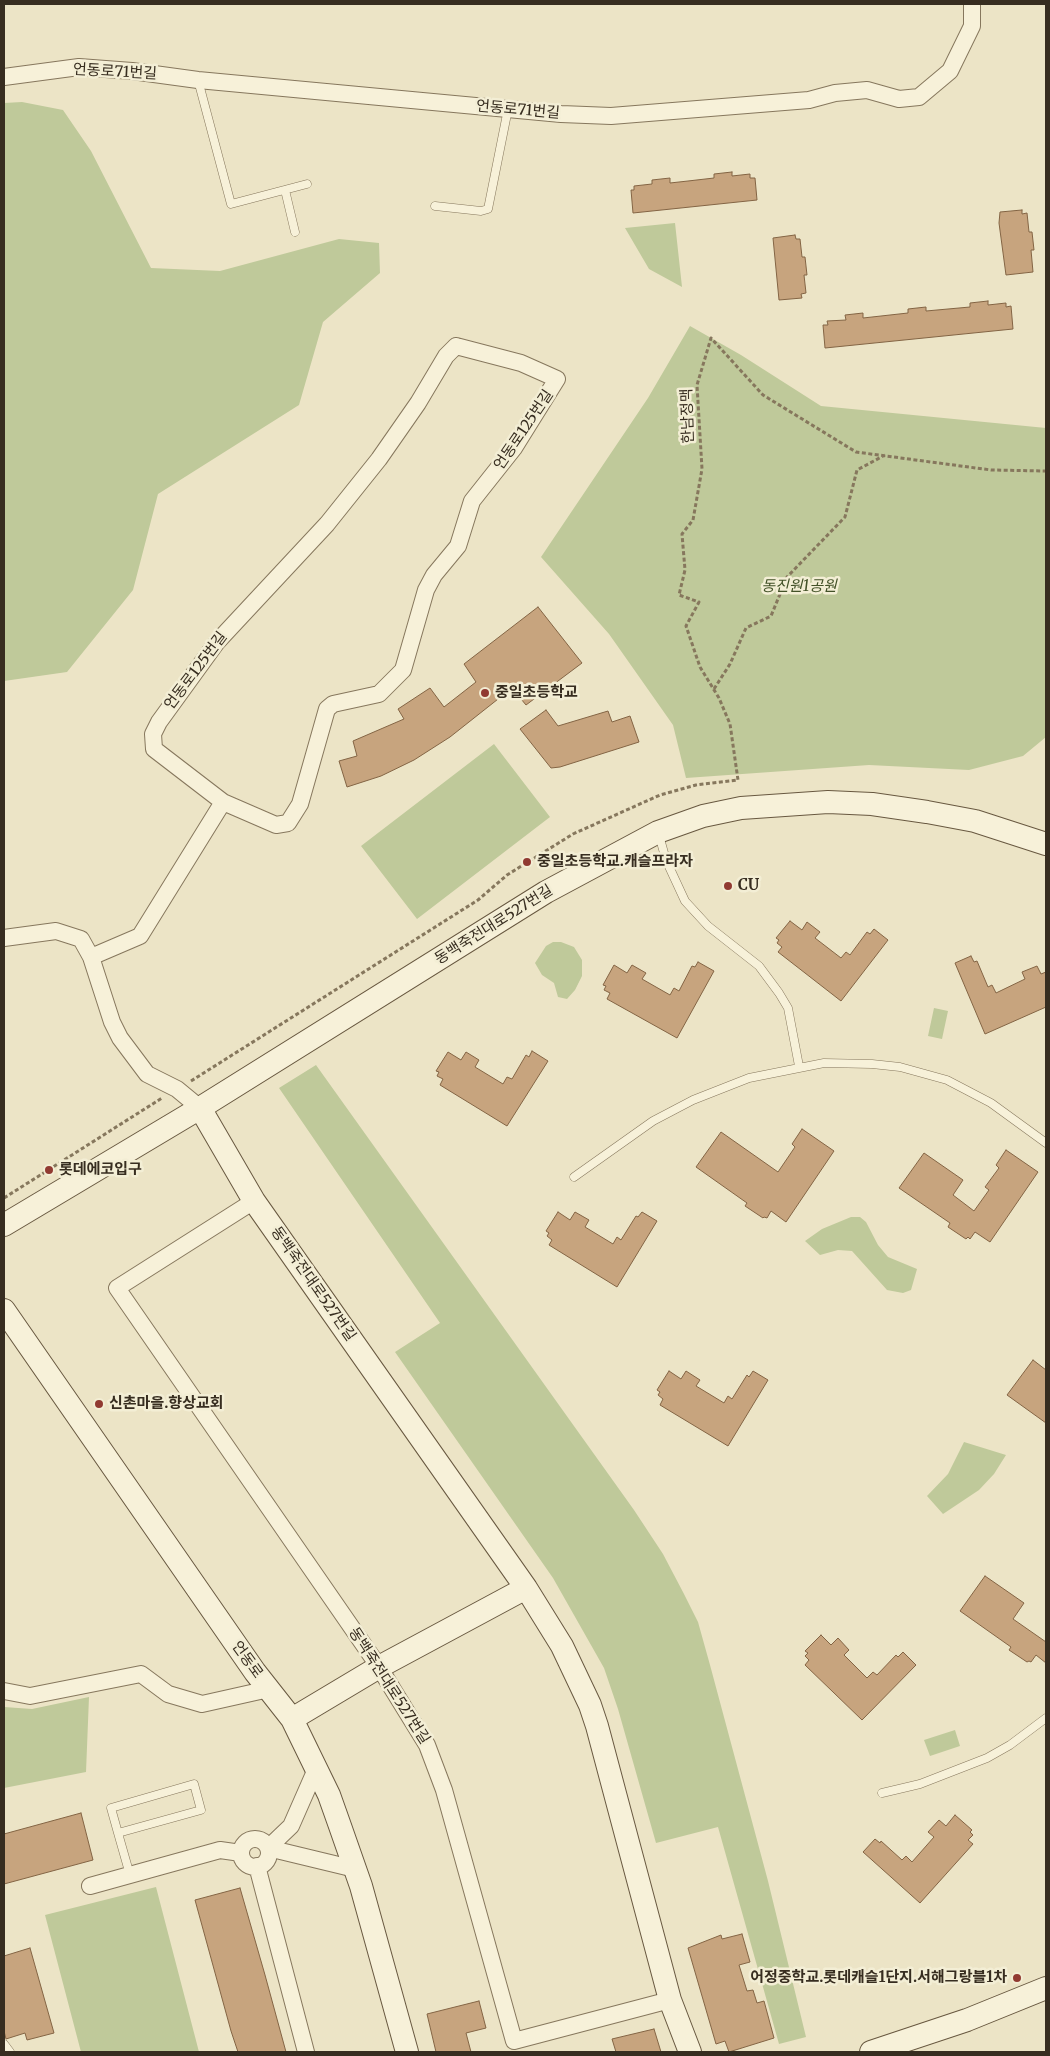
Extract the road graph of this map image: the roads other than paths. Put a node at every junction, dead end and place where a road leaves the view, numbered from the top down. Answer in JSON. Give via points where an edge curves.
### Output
{"nodes":[{"id":1,"x":972,"y":4,"type":"edge"},
{"id":2,"x":4,"y":77,"type":"edge"},
{"id":3,"x":198,"y":80,"type":"junction"},
{"id":4,"x":508,"y":109,"type":"junction"},
{"id":5,"x":307,"y":184,"type":"dead end"},
{"id":6,"x":285,"y":190,"type":"junction"},
{"id":7,"x":435,"y":206,"type":"dead end"},
{"id":8,"x":295,"y":232,"type":"dead end"},
{"id":9,"x":223,"y":802,"type":"junction"},
{"id":10,"x":658,"y":832,"type":"junction"},
{"id":11,"x":1046,"y":844,"type":"edge"},
{"id":12,"x":4,"y":938,"type":"edge"},
{"id":13,"x":91,"y":957,"type":"junction"},
{"id":14,"x":799,"y":1066,"type":"junction"},
{"id":15,"x":200,"y":1108,"type":"junction"},
{"id":16,"x":1046,"y":1143,"type":"edge"},
{"id":17,"x":574,"y":1176,"type":"dead end"},
{"id":18,"x":254,"y":1200,"type":"junction"},
{"id":19,"x":4,"y":1225,"type":"edge"},
{"id":20,"x":4,"y":1310,"type":"edge"},
{"id":21,"x":526,"y":1588,"type":"junction"},
{"id":22,"x":379,"y":1667,"type":"junction"},
{"id":23,"x":269,"y":1689,"type":"junction"},
{"id":24,"x":4,"y":1691,"type":"edge"},
{"id":25,"x":1046,"y":1718,"type":"edge"},
{"id":26,"x":292,"y":1719,"type":"junction"},
{"id":27,"x":316,"y":1769,"type":"junction"},
{"id":28,"x":882,"y":1793,"type":"dead end"},
{"id":29,"x":118,"y":1834,"type":"junction"},
{"id":30,"x":268,"y":1848,"type":"junction"},
{"id":31,"x":241,"y":1853,"type":"junction"},
{"id":32,"x":257,"y":1866,"type":"junction"},
{"id":33,"x":355,"y":1868,"type":"junction"},
{"id":34,"x":130,"y":1875,"type":"junction"},
{"id":35,"x":90,"y":1886,"type":"dead end"},
{"id":36,"x":1046,"y":1988,"type":"edge"},
{"id":37,"x":670,"y":2000,"type":"junction"},
{"id":38,"x":4,"y":2044,"type":"edge"},
{"id":39,"x":10,"y":2052,"type":"edge"},
{"id":40,"x":306,"y":2052,"type":"edge"},
{"id":41,"x":407,"y":2052,"type":"edge"},
{"id":42,"x":690,"y":2052,"type":"edge"},
{"id":43,"x":871,"y":2052,"type":"edge"}],
"edges":[{"from":1,"to":4,"type":"street","name":"언동로71번길","via":[[972,26],[950,71],[919,97],[899,99],[867,90],[835,93],[810,100],[611,116]]},
{"from":2,"to":3,"type":"street","name":"언동로71번길","via":[[79,67]]},
{"from":3,"to":4,"type":"street","name":"언동로71번길"},
{"from":3,"to":6,"type":"lane","via":[[231,204]]},
{"from":4,"to":7,"type":"lane","via":[[488,210],[481,212]]},
{"from":5,"to":6,"type":"lane"},
{"from":6,"to":8,"type":"lane"},
{"from":9,"to":9,"type":"street","name":"언동로125번길","via":[[276,825],[288,823],[300,804],[327,709],[333,704],[379,694],[402,670],[426,590],[458,546],[472,501],[514,448],[557,379],[521,363],[456,346],[446,356],[418,403],[327,524],[212,649],[159,722],[153,734],[154,749]]},
{"from":9,"to":13,"type":"street","via":[[140,936]]},
{"from":10,"to":11,"type":"street","name":"동백죽전대로527번길","via":[[703,816],[741,808],[828,802],[928,812],[975,822]]},
{"from":10,"to":14,"type":"lane","via":[[666,860],[685,901],[708,926],[759,966],[779,993],[788,1008]]},
{"from":10,"to":15,"type":"street","name":"동백죽전대로527번길","via":[[546,892]]},
{"from":12,"to":13,"type":"street","via":[[56,931],[81,939]]},
{"from":13,"to":15,"type":"street","via":[[120,1038],[147,1074],[177,1089]]},
{"from":14,"to":16,"type":"lane","via":[[872,1064],[922,1072],[947,1080],[991,1103]]},
{"from":14,"to":17,"type":"lane","via":[[742,1081],[679,1107]]},
{"from":15,"to":18,"type":"street","name":"동백죽전대로527번길"},
{"from":15,"to":19,"type":"street","name":"동백죽전대로527번길"},
{"from":18,"to":21,"type":"street","name":"동백죽전대로527번길"},
{"from":18,"to":22,"type":"street","name":"동백죽전대로527번길","via":[[117,1288]]},
{"from":20,"to":23,"type":"street","name":"언동로"},
{"from":21,"to":22,"type":"street"},
{"from":21,"to":37,"type":"street","name":"동백죽전대로527번길","via":[[562,1646],[594,1719]]},
{"from":22,"to":26,"type":"street"},
{"from":22,"to":37,"type":"street","name":"동백죽전대로527번길","via":[[416,1724],[436,1768],[514,2041]]},
{"from":23,"to":24,"type":"street","via":[[202,1704],[168,1694],[141,1674],[30,1696]]},
{"from":23,"to":26,"type":"street","name":"언동로"},
{"from":25,"to":28,"type":"lane","via":[[987,1758],[920,1784]]},
{"from":26,"to":27,"type":"street","name":"언동로"},
{"from":27,"to":30,"type":"street","via":[[291,1826]]},
{"from":27,"to":33,"type":"street","name":"언동로","via":[[329,1795]]},
{"from":29,"to":29,"type":"lane","via":[[201,1810],[194,1784],[111,1808]]},
{"from":29,"to":34,"type":"lane"},
{"from":30,"to":31,"type":"street","via":[[262,1841],[253,1839],[244,1844]]},
{"from":30,"to":32,"type":"street","via":[[268,1858]]},
{"from":30,"to":33,"type":"street"},
{"from":31,"to":32,"type":"street","via":[[244,1862]]},
{"from":31,"to":34,"type":"street","via":[[220,1850]]},
{"from":32,"to":40,"type":"street"},
{"from":33,"to":41,"type":"street","name":"언동로"},
{"from":34,"to":35,"type":"street"},
{"from":36,"to":43,"type":"street","via":[[967,2020]]},
{"from":37,"to":42,"type":"street","name":"동백죽전대로527번길"},
{"from":38,"to":39,"type":"lane"}]}
